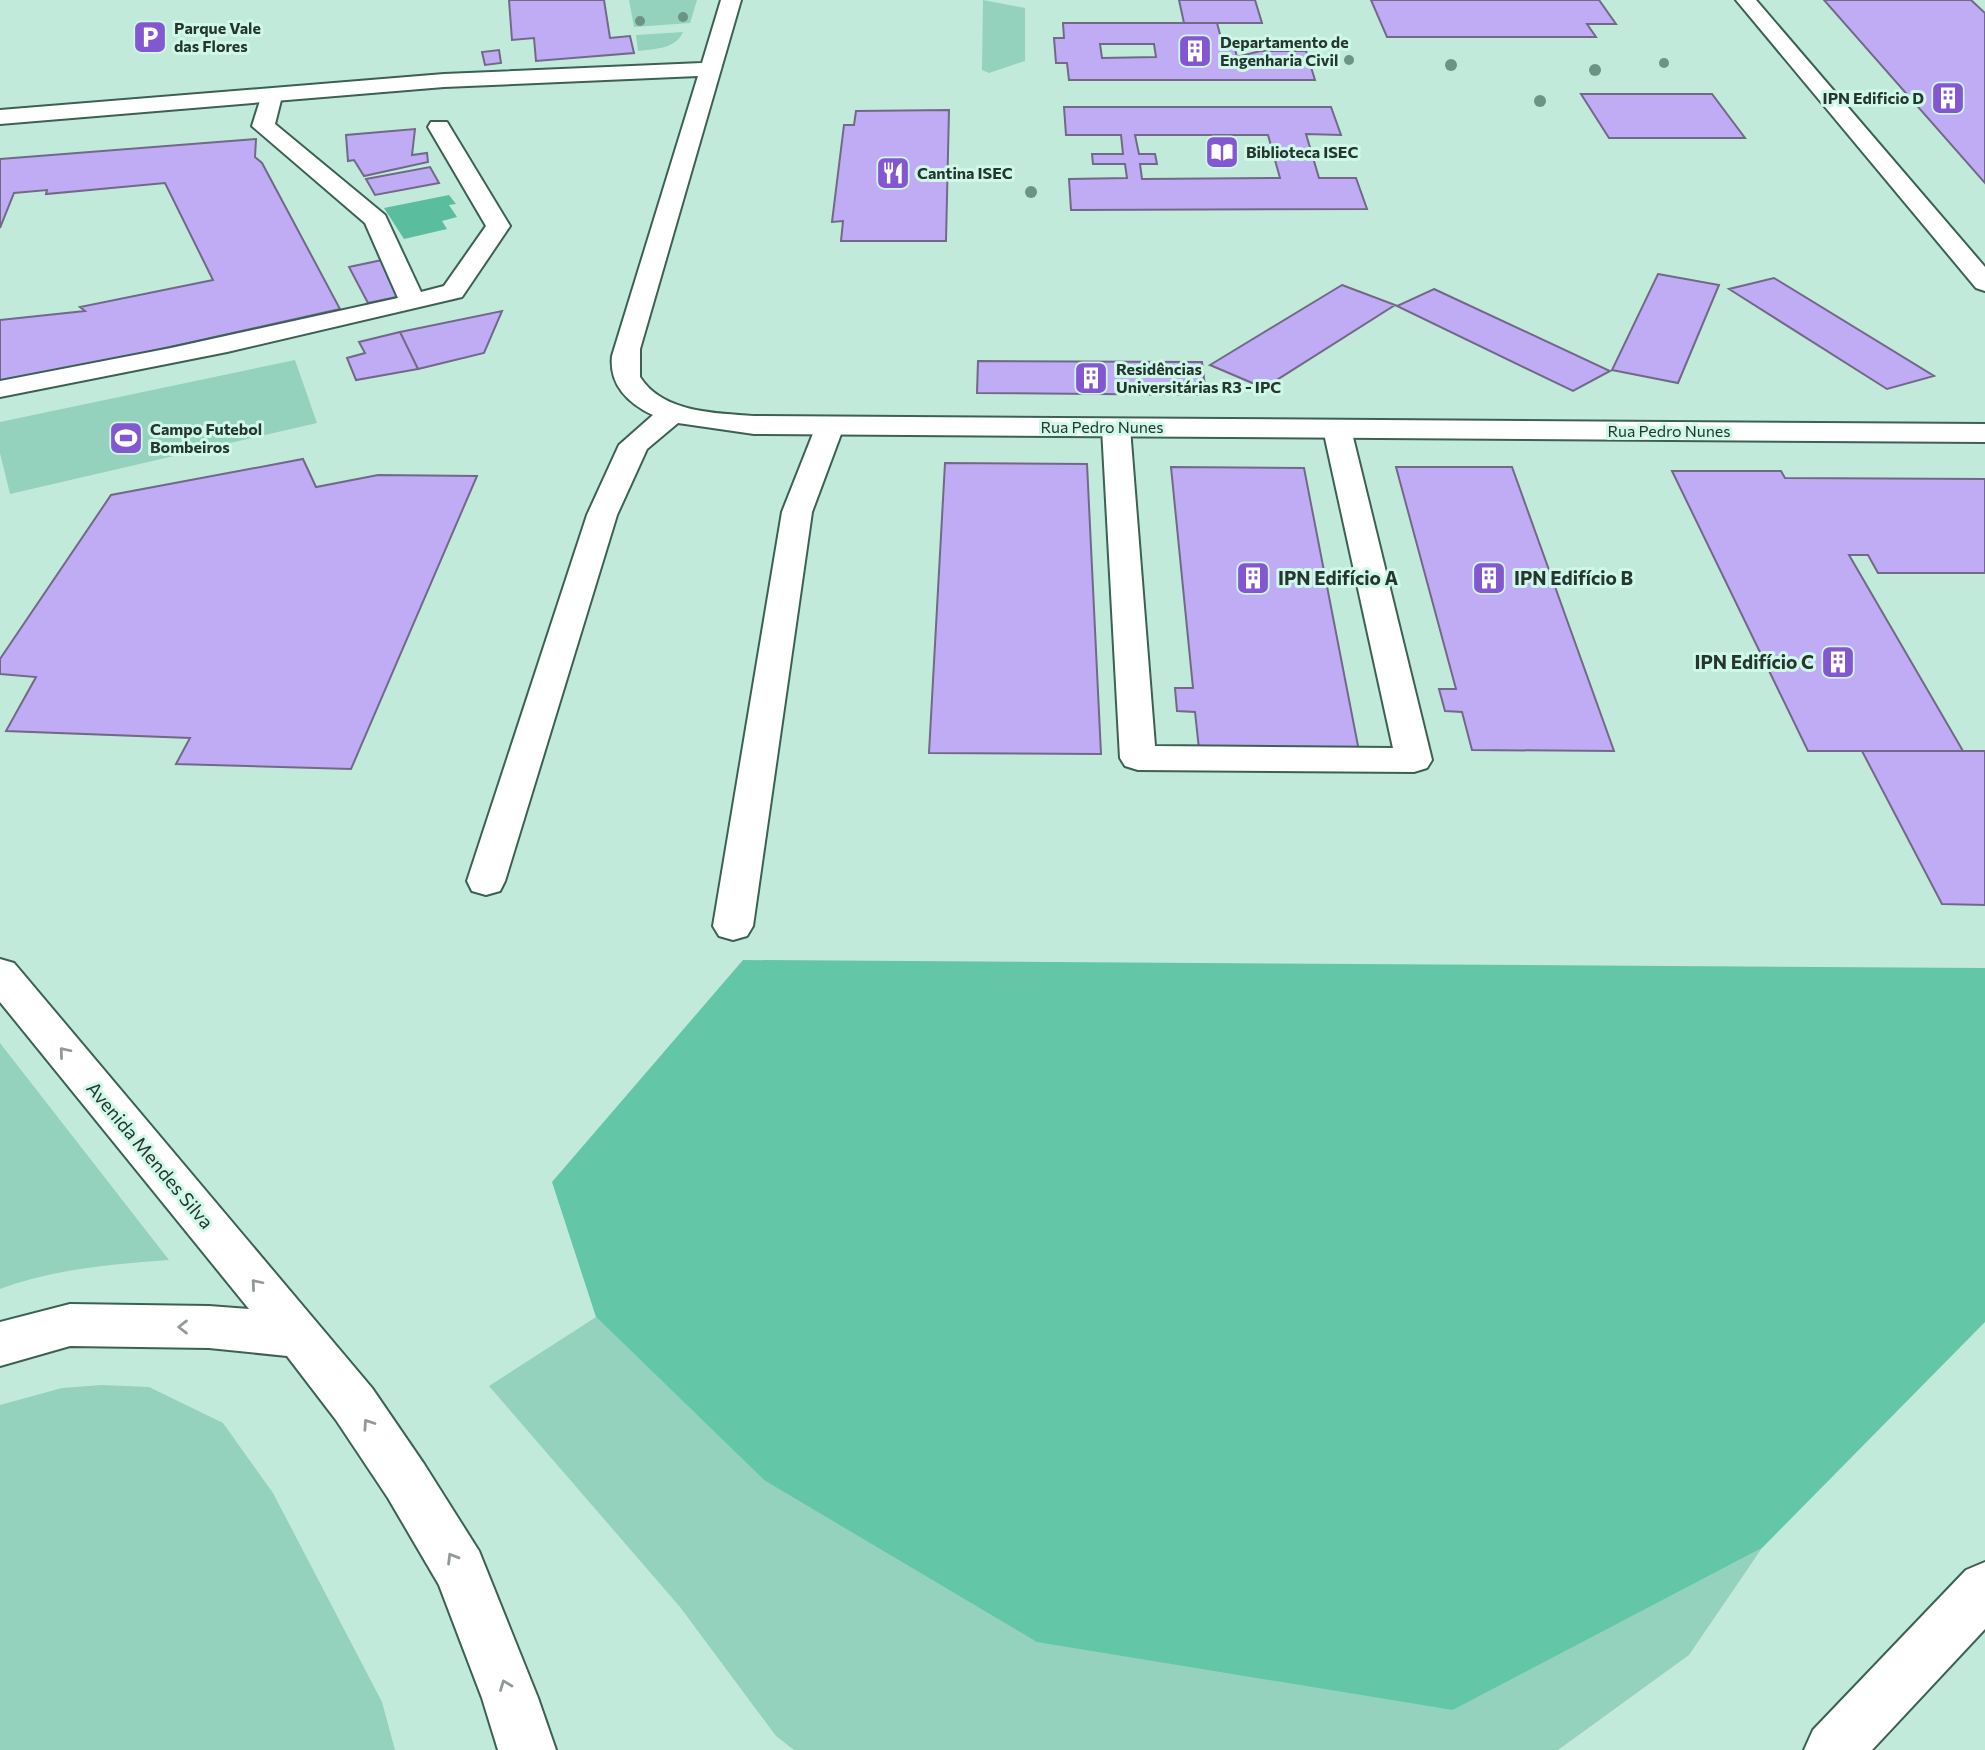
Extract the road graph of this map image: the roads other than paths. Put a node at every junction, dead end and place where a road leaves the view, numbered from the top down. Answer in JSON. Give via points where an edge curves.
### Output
{"nodes":[{"id":1,"x":731,"y":0,"type":"edge"},
{"id":2,"x":1746,"y":0,"type":"edge"},
{"id":3,"x":711,"y":69,"type":"junction"},
{"id":4,"x":271,"y":96,"type":"junction"},
{"id":5,"x":0,"y":117,"type":"edge"},
{"id":6,"x":439,"y":127,"type":"dead end"},
{"id":7,"x":1985,"y":241,"type":"edge"},
{"id":8,"x":1951,"y":243,"type":"junction"},
{"id":9,"x":1985,"y":283,"type":"edge"},
{"id":10,"x":413,"y":302,"type":"junction"},
{"id":11,"x":0,"y":389,"type":"edge"},
{"id":12,"x":673,"y":414,"type":"junction"},
{"id":13,"x":830,"y":426,"type":"junction"},
{"id":14,"x":1116,"y":428,"type":"junction"},
{"id":15,"x":1337,"y":429,"type":"junction"},
{"id":16,"x":1985,"y":433,"type":"edge"},
{"id":17,"x":486,"y":881,"type":"dead end"},
{"id":18,"x":733,"y":926,"type":"dead end"},
{"id":19,"x":0,"y":974,"type":"edge"},
{"id":20,"x":300,"y":1336,"type":"junction"},
{"id":21,"x":0,"y":1344,"type":"edge"},
{"id":22,"x":1985,"y":1589,"type":"edge"},
{"id":23,"x":1842,"y":1747,"type":"edge"},
{"id":24,"x":527,"y":1750,"type":"edge"}],
"edges":[{"from":1,"to":3,"type":"street","name":"Rua Pedro Nunes"},
{"from":2,"to":8,"type":"street"},
{"from":3,"to":4,"type":"street","via":[[530,75]]},
{"from":3,"to":12,"type":"street","name":"Rua Pedro Nunes","via":[[626,349],[625,376],[641,397]]},
{"from":4,"to":5,"type":"street"},
{"from":4,"to":10,"type":"street","via":[[263,126],[376,220]]},
{"from":6,"to":10,"type":"street","via":[[498,226],[453,292]]},
{"from":7,"to":8,"type":"street"},
{"from":8,"to":9,"type":"street"},
{"from":10,"to":11,"type":"street"},
{"from":12,"to":13,"type":"street","name":"Rua Pedro Nunes","via":[[754,425]]},
{"from":12,"to":17,"type":"street","via":[[634,445],[602,515]]},
{"from":13,"to":14,"type":"street","name":"Rua Pedro Nunes"},
{"from":13,"to":18,"type":"street","via":[[797,512]]},
{"from":14,"to":15,"type":"street","name":"Rua Pedro Nunes"},
{"from":14,"to":15,"type":"street","via":[[1138,758],[1415,760]]},
{"from":15,"to":16,"type":"street","name":"Rua Pedro Nunes"},
{"from":20,"to":19,"type":"street","name":"Avenida Mendes Silva","one_way":true},
{"from":20,"to":21,"type":"street","one_way":true,"via":[[209,1327],[70,1325]]},
{"from":24,"to":20,"type":"street","name":"Avenida Mendes Silva","one_way":true,"via":[[460,1570],[376,1437]]},
{"from":22,"to":23,"type":"street"}]}
